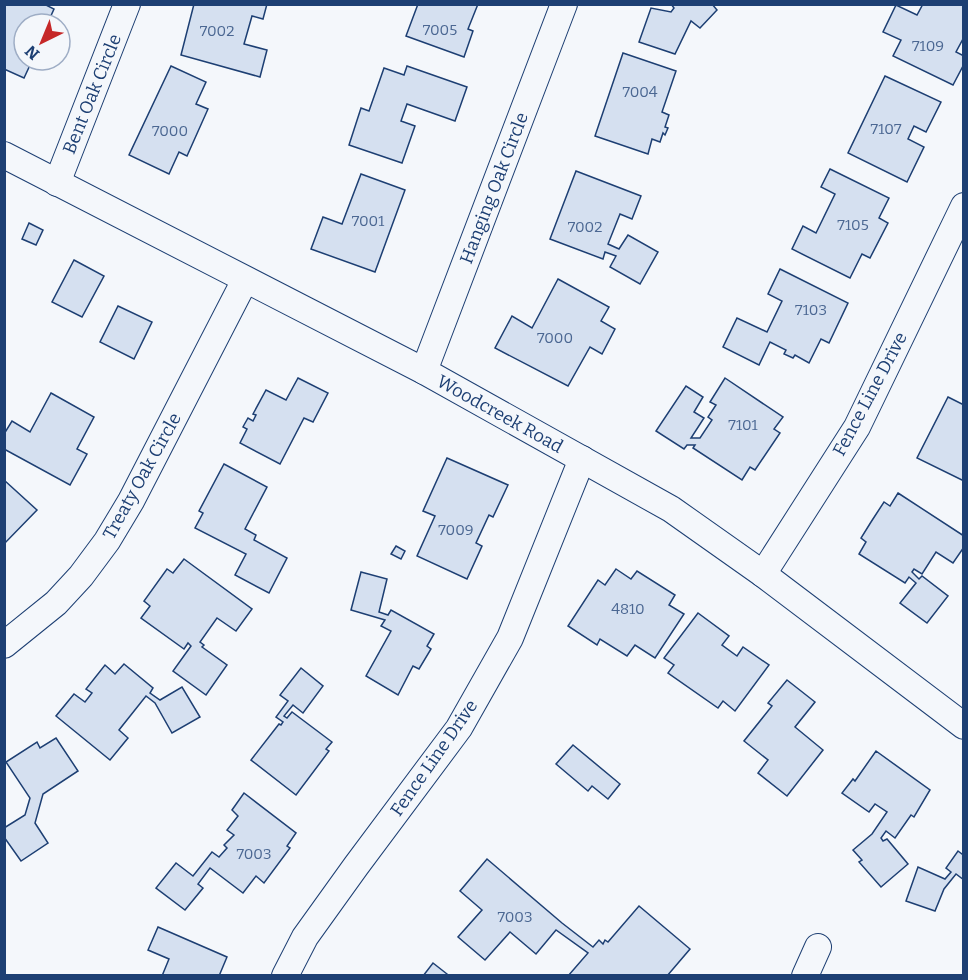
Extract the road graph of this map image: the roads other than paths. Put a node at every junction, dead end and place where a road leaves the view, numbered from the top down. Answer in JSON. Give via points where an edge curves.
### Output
{"nodes":[{"id":1,"x":127,"y":4,"type":"edge"},
{"id":2,"x":564,"y":4,"type":"edge"},
{"id":3,"x":4,"y":155,"type":"edge"},
{"id":4,"x":57,"y":183,"type":"junction"},
{"id":5,"x":963,"y":206,"type":"edge"},
{"id":6,"x":245,"y":280,"type":"junction"},
{"id":7,"x":424,"y":371,"type":"junction"},
{"id":8,"x":582,"y":459,"type":"junction"},
{"id":9,"x":763,"y":574,"type":"junction"},
{"id":10,"x":4,"y":645,"type":"edge"},
{"id":11,"x":963,"y":726,"type":"edge"},
{"id":12,"x":818,"y":947,"type":"dead end"},
{"id":13,"x":285,"y":975,"type":"edge"},
{"id":14,"x":805,"y":975,"type":"edge"}],
"edges":[{"from":1,"to":4,"type":"street","name":"Bent Oak Circle"},
{"from":2,"to":7,"type":"street","name":"Hanging Oak Circle"},
{"from":3,"to":4,"type":"street","name":"Woodcreek Road"},
{"from":4,"to":6,"type":"street","name":"Woodcreek Road"},
{"from":5,"to":9,"type":"street","name":"Fence Line Drive","via":[[857,427]]},
{"from":6,"to":7,"type":"street","name":"Woodcreek Road"},
{"from":6,"to":10,"type":"street","name":"Treaty Oak Circle","via":[[107,541],[56,603]]},
{"from":7,"to":8,"type":"street","name":"Woodcreek Road"},
{"from":8,"to":9,"type":"street","name":"Woodcreek Road","via":[[671,510]]},
{"from":8,"to":13,"type":"street","name":"Fence Line Drive","via":[[510,638],[471,708],[305,937]]},
{"from":9,"to":11,"type":"street","name":"Woodcreek Road"},
{"from":12,"to":14,"type":"street"}]}
